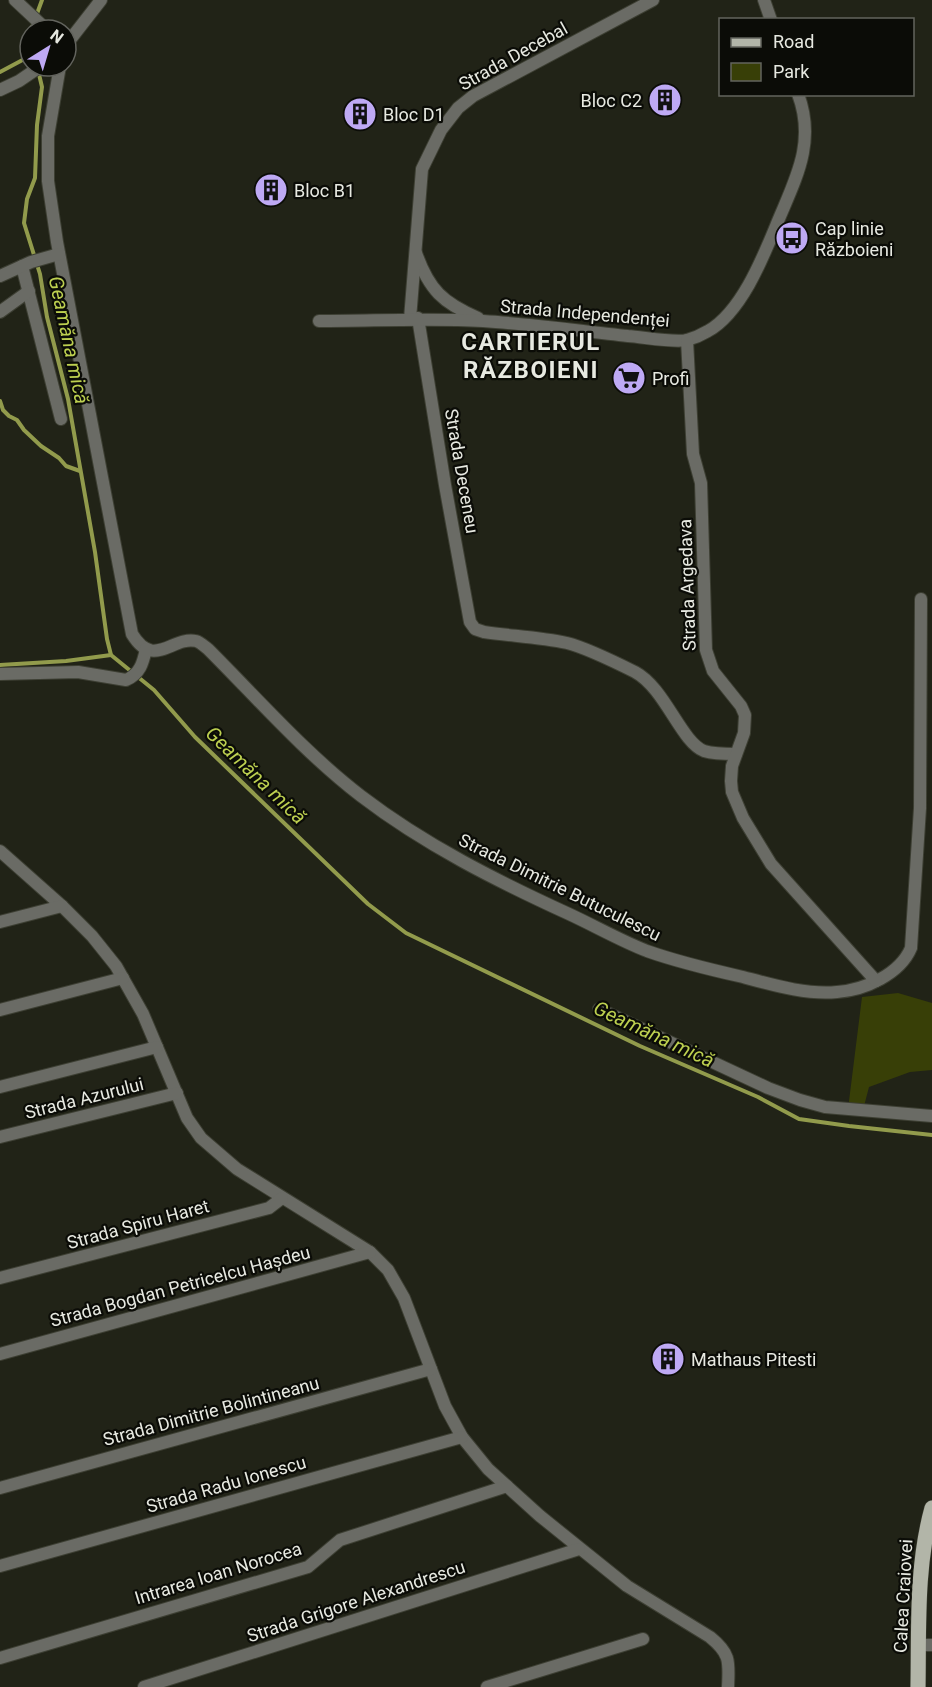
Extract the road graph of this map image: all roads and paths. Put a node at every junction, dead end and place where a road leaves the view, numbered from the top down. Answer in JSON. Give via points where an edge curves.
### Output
{"nodes":[{"id":1,"x":15,"y":0,"type":"edge"},
{"id":2,"x":101,"y":0,"type":"edge"},
{"id":3,"x":653,"y":0,"type":"edge"},
{"id":4,"x":764,"y":0,"type":"edge"},
{"id":5,"x":35,"y":18,"type":"edge"},
{"id":6,"x":770,"y":18,"type":"edge"},
{"id":7,"x":78,"y":30,"type":"edge"},
{"id":8,"x":21,"y":78,"type":"edge"},
{"id":9,"x":58,"y":78,"type":"edge"},
{"id":10,"x":0,"y":90,"type":"edge"},
{"id":11,"x":799,"y":96,"type":"edge"},
{"id":12,"x":415,"y":249,"type":"junction"},
{"id":13,"x":54,"y":255,"type":"junction"},
{"id":14,"x":27,"y":264,"type":"junction"},
{"id":15,"x":0,"y":276,"type":"edge"},
{"id":16,"x":29,"y":291,"type":"junction"},
{"id":17,"x":0,"y":312,"type":"edge"},
{"id":18,"x":414,"y":319,"type":"junction"},
{"id":19,"x":319,"y":321,"type":"dead end"},
{"id":20,"x":485,"y":321,"type":"junction"},
{"id":21,"x":687,"y":340,"type":"junction"},
{"id":22,"x":62,"y":419,"type":"dead end"},
{"id":23,"x":921,"y":599,"type":"dead end"},
{"id":24,"x":146,"y":649,"type":"junction"},
{"id":25,"x":0,"y":674,"type":"edge"},
{"id":26,"x":736,"y":754,"type":"junction"},
{"id":27,"x":926,"y":806,"type":"edge"},
{"id":28,"x":0,"y":851,"type":"edge"},
{"id":29,"x":63,"y":906,"type":"junction"},
{"id":30,"x":0,"y":922,"type":"edge"},
{"id":31,"x":123,"y":978,"type":"junction"},
{"id":32,"x":876,"y":981,"type":"junction"},
{"id":33,"x":599,"y":1009,"type":"dead end"},
{"id":34,"x":0,"y":1010,"type":"edge"},
{"id":35,"x":157,"y":1047,"type":"junction"},
{"id":36,"x":0,"y":1087,"type":"edge"},
{"id":37,"x":177,"y":1093,"type":"junction"},
{"id":38,"x":932,"y":1116,"type":"edge"},
{"id":39,"x":0,"y":1137,"type":"edge"},
{"id":40,"x":282,"y":1198,"type":"junction"},
{"id":41,"x":370,"y":1252,"type":"junction"},
{"id":42,"x":0,"y":1278,"type":"edge"},
{"id":43,"x":0,"y":1354,"type":"edge"},
{"id":44,"x":431,"y":1369,"type":"junction"},
{"id":45,"x":462,"y":1437,"type":"junction"},
{"id":46,"x":507,"y":1486,"type":"junction"},
{"id":47,"x":0,"y":1488,"type":"edge"},
{"id":48,"x":932,"y":1508,"type":"edge"},
{"id":49,"x":579,"y":1549,"type":"junction"},
{"id":50,"x":0,"y":1566,"type":"edge"},
{"id":51,"x":642,"y":1639,"type":"dead end"},
{"id":52,"x":925,"y":1645,"type":"edge"},
{"id":53,"x":0,"y":1658,"type":"edge"},
{"id":54,"x":144,"y":1687,"type":"edge"},
{"id":55,"x":487,"y":1687,"type":"edge"},
{"id":56,"x":728,"y":1687,"type":"edge"},
{"id":57,"x":918,"y":1687,"type":"edge"}],
"edges":[{"from":1,"to":5,"type":"street"},
{"from":2,"to":7,"type":"street"},
{"from":3,"to":12,"type":"street","name":"Strada Decebal","via":[[473,96],[458,108],[441,130],[422,169]]},
{"from":4,"to":6,"type":"street"},
{"from":8,"to":10,"type":"street"},
{"from":9,"to":13,"type":"street","via":[[48,136]]},
{"from":11,"to":21,"type":"street","name":"Strada Independenței","via":[[806,130],[802,162],[766,248],[730,312],[710,330]]},
{"from":12,"to":18,"type":"street","name":"Strada Decebal"},
{"from":12,"to":20,"type":"street","via":[[420,266],[442,297],[454,308]]},
{"from":13,"to":14,"type":"street"},
{"from":13,"to":24,"type":"street","via":[[115,539],[128,619],[137,643]]},
{"from":14,"to":15,"type":"street"},
{"from":14,"to":16,"type":"street"},
{"from":16,"to":17,"type":"street"},
{"from":16,"to":22,"type":"street"},
{"from":18,"to":19,"type":"street","name":"Strada Independenței"},
{"from":18,"to":20,"type":"street","name":"Strada Independenței"},
{"from":18,"to":26,"type":"street","name":"Strada Deceneu","via":[[470,622],[475,629],[568,644],[636,672],[650,683],[702,750]]},
{"from":20,"to":21,"type":"street","name":"Strada Independenței"},
{"from":21,"to":26,"type":"street","name":"Strada Argedava","via":[[693,454],[702,483],[706,650],[713,671],[745,715],[744,733]]},
{"from":23,"to":27,"type":"street","name":"Strada Dimitrie Butuculescu"},
{"from":24,"to":25,"type":"street","via":[[143,665],[126,680],[78,672]]},
{"from":24,"to":32,"type":"street","name":"Strada Dimitrie Butuculescu","via":[[198,641],[324,765],[404,826],[459,861],[647,951],[815,992],[838,992]]},
{"from":26,"to":32,"type":"street","name":"Strada Argedava","via":[[732,792],[761,851]]},
{"from":27,"to":32,"type":"street","name":"Strada Dimitrie Butuculescu","via":[[911,948],[898,968]]},
{"from":28,"to":29,"type":"street"},
{"from":29,"to":30,"type":"street"},
{"from":29,"to":31,"type":"street","via":[[92,936]]},
{"from":31,"to":34,"type":"street"},
{"from":31,"to":35,"type":"street"},
{"from":33,"to":38,"type":"street","via":[[800,1100],[825,1107]]},
{"from":35,"to":36,"type":"street"},
{"from":35,"to":37,"type":"street"},
{"from":37,"to":39,"type":"street","name":"Strada Azurului"},
{"from":37,"to":40,"type":"street","via":[[187,1118],[201,1137],[237,1169]]},
{"from":40,"to":41,"type":"street"},
{"from":40,"to":42,"type":"street","name":"Strada Spiru Haret","via":[[269,1208]]},
{"from":41,"to":43,"type":"street","name":"Strada Bogdan Petricelcu Hașdeu"},
{"from":41,"to":44,"type":"street","via":[[388,1270],[404,1298]]},
{"from":44,"to":45,"type":"street"},
{"from":44,"to":47,"type":"street","name":"Strada Dimitrie Bolintineanu"},
{"from":45,"to":46,"type":"street"},
{"from":45,"to":50,"type":"street","name":"Strada Radu Ionescu"},
{"from":46,"to":49,"type":"street"},
{"from":46,"to":53,"type":"street","name":"Intrarea Ioan Norocea","via":[[340,1539],[308,1567]]},
{"from":48,"to":52,"type":"main road","name":"Calea Craiovei","via":[[922,1551],[919,1592]]},
{"from":49,"to":54,"type":"street","name":"Strada Grigore Alexandrescu"},
{"from":49,"to":56,"type":"street","via":[[627,1586],[722,1647],[729,1659]]},
{"from":51,"to":55,"type":"street"},
{"from":52,"to":57,"type":"main road","name":"Calea Craiovei"}]}
